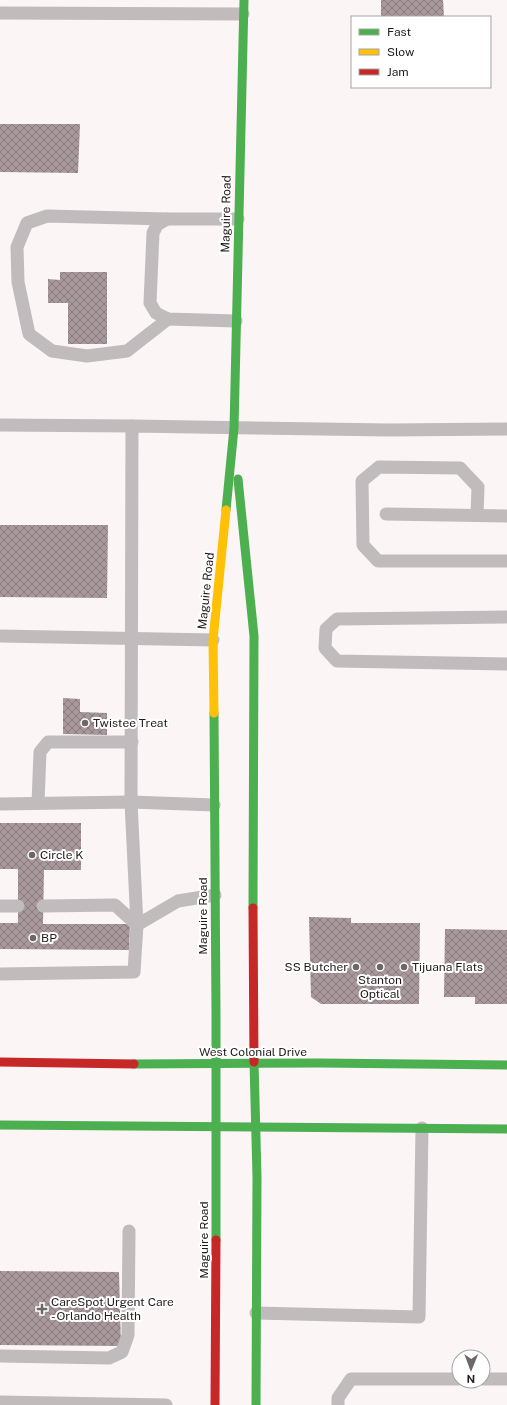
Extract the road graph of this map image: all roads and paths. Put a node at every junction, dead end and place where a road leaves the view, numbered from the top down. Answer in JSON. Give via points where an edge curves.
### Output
{"nodes":[{"id":1,"x":244,"y":0,"type":"edge"},
{"id":2,"x":0,"y":13,"type":"edge"},
{"id":3,"x":243,"y":14,"type":"junction"},
{"id":4,"x":167,"y":219,"type":"junction"},
{"id":5,"x":238,"y":219,"type":"junction"},
{"id":6,"x":168,"y":319,"type":"junction"},
{"id":7,"x":236,"y":321,"type":"junction"},
{"id":8,"x":0,"y":425,"type":"edge"},
{"id":9,"x":132,"y":426,"type":"junction"},
{"id":10,"x":234,"y":428,"type":"junction"},
{"id":11,"x":507,"y":429,"type":"edge"},
{"id":12,"x":386,"y":514,"type":"dead end"},
{"id":13,"x":477,"y":515,"type":"junction"},
{"id":14,"x":507,"y":516,"type":"edge"},
{"id":15,"x":507,"y":561,"type":"edge"},
{"id":16,"x":507,"y":617,"type":"edge"},
{"id":17,"x":0,"y":636,"type":"edge"},
{"id":18,"x":132,"y":639,"type":"junction"},
{"id":19,"x":213,"y":640,"type":"junction"},
{"id":20,"x":507,"y":664,"type":"edge"},
{"id":21,"x":132,"y":742,"type":"junction"},
{"id":22,"x":131,"y":802,"type":"junction"},
{"id":23,"x":38,"y":803,"type":"junction"},
{"id":24,"x":0,"y":804,"type":"edge"},
{"id":25,"x":214,"y":805,"type":"junction"},
{"id":26,"x":215,"y":895,"type":"junction"},
{"id":27,"x":0,"y":906,"type":"edge"},
{"id":28,"x":18,"y":906,"type":"dead end"},
{"id":29,"x":43,"y":906,"type":"dead end"},
{"id":30,"x":136,"y":925,"type":"junction"},
{"id":31,"x":0,"y":974,"type":"edge"},
{"id":32,"x":0,"y":1062,"type":"edge"},
{"id":33,"x":254,"y":1063,"type":"junction"},
{"id":34,"x":215,"y":1064,"type":"junction"},
{"id":35,"x":507,"y":1065,"type":"edge"},
{"id":36,"x":0,"y":1125,"type":"edge"},
{"id":37,"x":214,"y":1127,"type":"junction"},
{"id":38,"x":255,"y":1127,"type":"junction"},
{"id":39,"x":422,"y":1128,"type":"junction"},
{"id":40,"x":507,"y":1130,"type":"edge"},
{"id":41,"x":129,"y":1231,"type":"dead end"},
{"id":42,"x":256,"y":1313,"type":"junction"},
{"id":43,"x":0,"y":1356,"type":"edge"},
{"id":44,"x":451,"y":1379,"type":"edge"},
{"id":45,"x":491,"y":1379,"type":"edge"},
{"id":46,"x":507,"y":1379,"type":"edge"},
{"id":47,"x":0,"y":1402,"type":"edge"},
{"id":48,"x":140,"y":1405,"type":"edge"},
{"id":49,"x":166,"y":1405,"type":"edge"},
{"id":50,"x":215,"y":1405,"type":"edge"},
{"id":51,"x":256,"y":1405,"type":"edge"},
{"id":52,"x":338,"y":1405,"type":"edge"}],
"edges":[{"from":1,"to":3,"type":"main road","name":"Maguire Road"},
{"from":2,"to":3,"type":"lane"},
{"from":3,"to":5,"type":"main road","name":"Maguire Road"},
{"from":4,"to":5,"type":"lane"},
{"from":4,"to":6,"type":"lane","via":[[157,225],[153,233],[150,303],[156,313]]},
{"from":4,"to":6,"type":"lane","via":[[48,216],[27,223],[17,247],[18,282],[29,334],[52,350],[87,356],[127,351]]},
{"from":5,"to":7,"type":"main road","name":"Maguire Road"},
{"from":6,"to":7,"type":"lane"},
{"from":7,"to":10,"type":"main road","name":"Maguire Road"},
{"from":8,"to":9,"type":"lane"},
{"from":9,"to":10,"type":"lane"},
{"from":9,"to":18,"type":"lane"},
{"from":10,"to":11,"type":"lane"},
{"from":10,"to":19,"type":"main road","name":"Maguire Road"},
{"from":10,"to":33,"type":"main road","name":"Maguire Road","via":[[254,636]]},
{"from":12,"to":13,"type":"lane"},
{"from":13,"to":14,"type":"lane"},
{"from":13,"to":15,"type":"lane","via":[[478,487],[460,468],[379,467],[362,481],[363,546],[378,561]]},
{"from":16,"to":20,"type":"lane","via":[[337,619],[326,629],[325,648],[337,661]]},
{"from":17,"to":18,"type":"lane"},
{"from":18,"to":19,"type":"lane"},
{"from":18,"to":21,"type":"lane"},
{"from":19,"to":25,"type":"main road","name":"Maguire Road"},
{"from":21,"to":22,"type":"lane"},
{"from":21,"to":23,"type":"lane","via":[[48,742],[40,752]]},
{"from":22,"to":23,"type":"lane"},
{"from":22,"to":25,"type":"lane"},
{"from":22,"to":30,"type":"lane"},
{"from":23,"to":24,"type":"lane"},
{"from":25,"to":26,"type":"main road","name":"Maguire Road"},
{"from":26,"to":30,"type":"lane","via":[[178,901]]},
{"from":26,"to":34,"type":"main road","name":"Maguire Road"},
{"from":27,"to":28,"type":"lane"},
{"from":29,"to":30,"type":"lane","via":[[115,905]]},
{"from":30,"to":31,"type":"lane","via":[[134,972]]},
{"from":32,"to":34,"type":"main road","name":"West Colonial Drive"},
{"from":33,"to":34,"type":"main road","name":"West Colonial Drive"},
{"from":33,"to":35,"type":"main road","name":"West Colonial Drive"},
{"from":33,"to":38,"type":"main road","name":"Maguire Road"},
{"from":34,"to":37,"type":"main road","name":"Maguire Road"},
{"from":36,"to":37,"type":"main road"},
{"from":37,"to":38,"type":"main road"},
{"from":37,"to":50,"type":"main road","name":"Maguire Road"},
{"from":38,"to":39,"type":"main road"},
{"from":38,"to":42,"type":"main road","name":"Maguire Road"},
{"from":39,"to":40,"type":"main road"},
{"from":39,"to":42,"type":"lane","via":[[419,1317]]},
{"from":41,"to":43,"type":"lane","via":[[128,1335],[122,1352],[109,1358]]},
{"from":42,"to":51,"type":"main road","name":"Maguire Road"},
{"from":44,"to":52,"type":"lane","via":[[351,1379],[338,1398]]},
{"from":45,"to":46,"type":"lane"},
{"from":47,"to":48,"type":"lane"},
{"from":48,"to":49,"type":"lane"}]}
